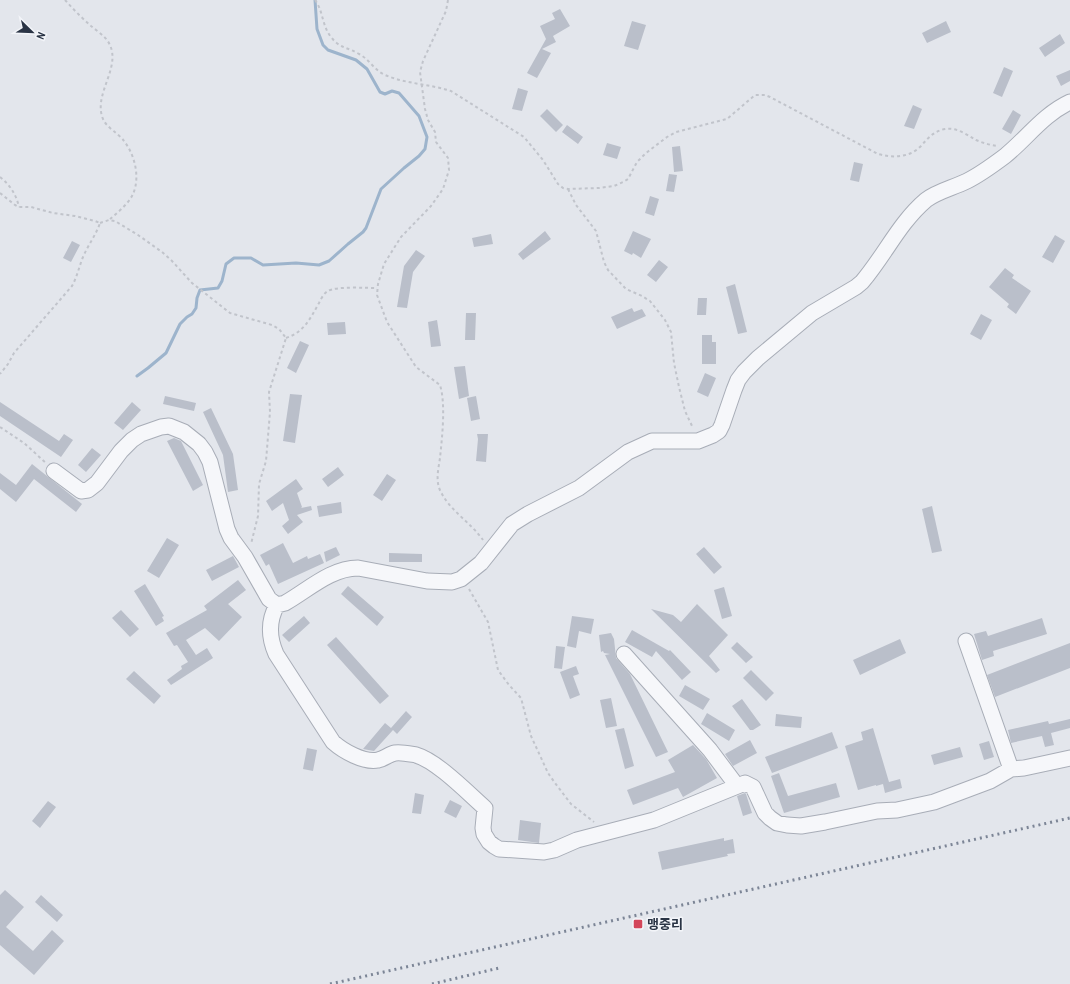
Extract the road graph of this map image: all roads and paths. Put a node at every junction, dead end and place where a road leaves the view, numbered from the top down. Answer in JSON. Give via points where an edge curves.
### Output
{"nodes":[{"id":1,"x":65,"y":0,"type":"edge"},
{"id":2,"x":315,"y":0,"type":"edge"},
{"id":3,"x":448,"y":0,"type":"edge"},
{"id":4,"x":421,"y":84,"type":"junction"},
{"id":5,"x":1070,"y":102,"type":"edge"},
{"id":6,"x":1013,"y":148,"type":"junction"},
{"id":7,"x":0,"y":177,"type":"edge"},
{"id":8,"x":568,"y":190,"type":"junction"},
{"id":9,"x":0,"y":193,"type":"edge"},
{"id":10,"x":20,"y":207,"type":"junction"},
{"id":11,"x":109,"y":220,"type":"junction"},
{"id":12,"x":100,"y":223,"type":"junction"},
{"id":13,"x":377,"y":288,"type":"junction"},
{"id":14,"x":286,"y":338,"type":"junction"},
{"id":15,"x":0,"y":374,"type":"edge"},
{"id":16,"x":0,"y":427,"type":"edge"},
{"id":17,"x":698,"y":441,"type":"junction"},
{"id":18,"x":54,"y":471,"type":"joint"},
{"id":19,"x":491,"y":550,"type":"junction"},
{"id":20,"x":245,"y":557,"type":"junction"},
{"id":21,"x":461,"y":579,"type":"junction"},
{"id":22,"x":277,"y":605,"type":"junction"},
{"id":23,"x":966,"y":641,"type":"dead end"},
{"id":24,"x":624,"y":654,"type":"dead end"},
{"id":25,"x":1070,"y":758,"type":"edge"},
{"id":26,"x":1011,"y":770,"type":"junction"},
{"id":27,"x":737,"y":786,"type":"junction"},
{"id":28,"x":612,"y":831,"type":"junction"}],
"edges":[{"from":1,"to":11,"type":"path","via":[[107,39],[112,49],[113,58],[101,111],[103,121],[124,140],[130,150],[136,175],[132,196]]},
{"from":2,"to":4,"type":"path","via":[[326,28],[337,44],[360,54],[379,72]]},
{"from":3,"to":4,"type":"path","via":[[446,11],[423,61],[420,72]]},
{"from":4,"to":8,"type":"path","via":[[451,91],[524,137],[558,184]]},
{"from":4,"to":13,"type":"path","via":[[428,120],[435,132],[436,142],[448,158],[449,170],[443,189],[432,206],[401,237],[384,264]]},
{"from":5,"to":6,"type":"street","via":[[1051,113]]},
{"from":6,"to":8,"type":"path","via":[[984,143],[951,128],[929,136],[920,147],[907,156],[884,156],[770,97],[759,94],[727,119],[667,136],[646,152],[628,179],[623,182],[614,186]]},
{"from":6,"to":17,"type":"street","via":[[980,174],[926,200],[905,223],[862,282],[812,313],[744,372],[738,380],[718,431]]},
{"from":7,"to":10,"type":"path","via":[[10,186]]},
{"from":8,"to":17,"type":"path","via":[[596,231],[608,270],[626,289],[650,301],[665,320],[671,332],[674,363],[685,411]]},
{"from":9,"to":10,"type":"path"},
{"from":10,"to":12,"type":"path","via":[[31,207]]},
{"from":11,"to":12,"type":"path"},
{"from":11,"to":14,"type":"path","via":[[115,221],[162,252],[192,283],[230,313],[272,325]]},
{"from":12,"to":15,"type":"path","via":[[72,286],[14,353]]},
{"from":13,"to":14,"type":"path","via":[[344,288],[328,291],[305,327]]},
{"from":13,"to":19,"type":"path","via":[[379,303],[387,322],[416,367],[440,385],[442,423],[437,474],[442,494],[480,534]]},
{"from":14,"to":20,"type":"path","via":[[269,392],[266,462],[259,484],[256,527]]},
{"from":16,"to":18,"type":"path","via":[[24,443]]},
{"from":17,"to":19,"type":"street","via":[[652,441],[628,452],[578,488],[512,524]]},
{"from":18,"to":20,"type":"street","via":[[81,491],[88,490],[97,483],[132,440],[161,427],[178,429],[191,437],[205,452],[214,473],[227,529]]},
{"from":19,"to":21,"type":"street","via":[[481,563]]},
{"from":20,"to":22,"type":"street","via":[[269,598]]},
{"from":21,"to":22,"type":"street","via":[[452,582],[427,581],[350,568],[317,583],[285,604]]},
{"from":21,"to":28,"type":"path","via":[[488,622],[498,670],[521,698],[531,736],[548,773],[571,804],[597,824]]},
{"from":22,"to":28,"type":"street","via":[[270,626],[276,654],[339,747],[368,760],[377,760],[395,753],[425,758],[485,808],[484,834],[489,842],[499,849],[544,852]]},
{"from":23,"to":26,"type":"street"},
{"from":24,"to":27,"type":"street","via":[[710,750]]},
{"from":25,"to":26,"type":"street"},
{"from":26,"to":27,"type":"street","via":[[990,781],[934,802],[801,826],[777,823],[765,813],[753,787],[745,783]]},
{"from":27,"to":28,"type":"street","via":[[654,820]]}]}
